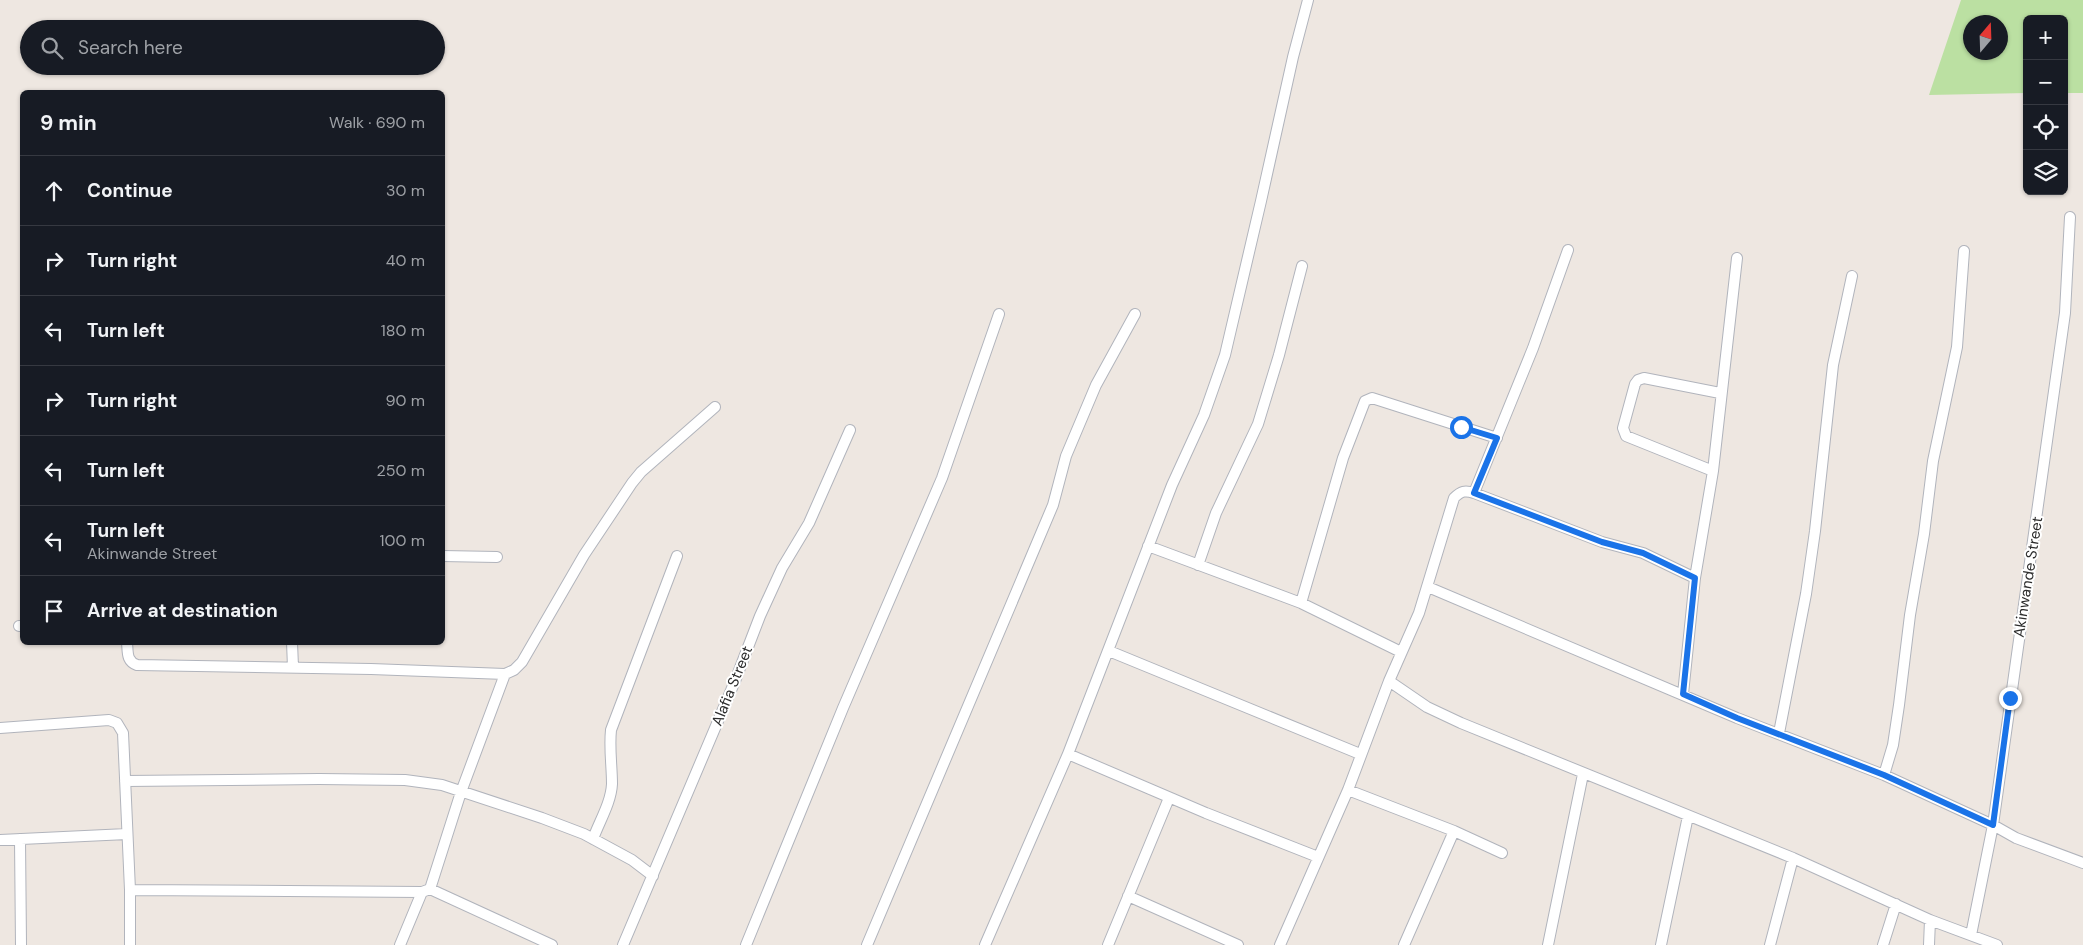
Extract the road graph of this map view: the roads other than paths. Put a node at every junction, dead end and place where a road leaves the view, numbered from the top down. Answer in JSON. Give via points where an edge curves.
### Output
{"nodes":[{"id":1,"x":1308,"y":0,"type":"edge"},
{"id":2,"x":2070,"y":217,"type":"dead end"},
{"id":3,"x":1568,"y":250,"type":"dead end"},
{"id":4,"x":1964,"y":251,"type":"dead end"},
{"id":5,"x":1737,"y":258,"type":"dead end"},
{"id":6,"x":1302,"y":266,"type":"dead end"},
{"id":7,"x":1852,"y":276,"type":"dead end"},
{"id":8,"x":999,"y":314,"type":"dead end"},
{"id":9,"x":1135,"y":314,"type":"dead end"},
{"id":10,"x":1720,"y":393,"type":"junction"},
{"id":11,"x":715,"y":407,"type":"dead end"},
{"id":12,"x":850,"y":430,"type":"dead end"},
{"id":13,"x":1497,"y":438,"type":"junction"},
{"id":14,"x":1713,"y":470,"type":"junction"},
{"id":15,"x":1474,"y":493,"type":"junction"},
{"id":16,"x":1148,"y":546,"type":"junction"},
{"id":17,"x":445,"y":556,"type":"edge"},
{"id":18,"x":676,"y":556,"type":"dead end"},
{"id":19,"x":497,"y":557,"type":"dead end"},
{"id":20,"x":1198,"y":565,"type":"junction"},
{"id":21,"x":1695,"y":578,"type":"junction"},
{"id":22,"x":1428,"y":587,"type":"junction"},
{"id":23,"x":1301,"y":603,"type":"junction"},
{"id":24,"x":127,"y":645,"type":"edge"},
{"id":25,"x":292,"y":645,"type":"edge"},
{"id":26,"x":1109,"y":651,"type":"junction"},
{"id":27,"x":1401,"y":652,"type":"junction"},
{"id":28,"x":292,"y":667,"type":"junction"},
{"id":29,"x":505,"y":674,"type":"junction"},
{"id":30,"x":1389,"y":680,"type":"junction"},
{"id":31,"x":1683,"y":694,"type":"junction"},
{"id":32,"x":0,"y":728,"type":"edge"},
{"id":33,"x":1779,"y":733,"type":"junction"},
{"id":34,"x":1068,"y":754,"type":"junction"},
{"id":35,"x":1360,"y":754,"type":"junction"},
{"id":36,"x":1583,"y":774,"type":"junction"},
{"id":37,"x":1884,"y":775,"type":"junction"},
{"id":38,"x":125,"y":781,"type":"junction"},
{"id":39,"x":1348,"y":790,"type":"junction"},
{"id":40,"x":461,"y":792,"type":"junction"},
{"id":41,"x":1168,"y":798,"type":"junction"},
{"id":42,"x":1688,"y":816,"type":"junction"},
{"id":43,"x":1993,"y":825,"type":"junction"},
{"id":44,"x":1454,"y":831,"type":"junction"},
{"id":45,"x":127,"y":834,"type":"junction"},
{"id":46,"x":20,"y":839,"type":"junction"},
{"id":47,"x":593,"y":839,"type":"junction"},
{"id":48,"x":0,"y":840,"type":"edge"},
{"id":49,"x":1502,"y":853,"type":"dead end"},
{"id":50,"x":1318,"y":856,"type":"junction"},
{"id":51,"x":1793,"y":858,"type":"junction"},
{"id":52,"x":2083,"y":862,"type":"edge"},
{"id":53,"x":653,"y":876,"type":"junction"},
{"id":54,"x":130,"y":890,"type":"junction"},
{"id":55,"x":426,"y":891,"type":"junction"},
{"id":56,"x":1128,"y":896,"type":"junction"},
{"id":57,"x":1896,"y":904,"type":"junction"},
{"id":58,"x":1930,"y":920,"type":"junction"},
{"id":59,"x":1971,"y":934,"type":"junction"},
{"id":60,"x":21,"y":945,"type":"edge"},
{"id":61,"x":130,"y":945,"type":"edge"},
{"id":62,"x":400,"y":945,"type":"edge"},
{"id":63,"x":552,"y":945,"type":"edge"},
{"id":64,"x":623,"y":945,"type":"edge"},
{"id":65,"x":746,"y":945,"type":"edge"},
{"id":66,"x":867,"y":945,"type":"edge"},
{"id":67,"x":986,"y":945,"type":"edge"},
{"id":68,"x":1108,"y":945,"type":"edge"},
{"id":69,"x":1238,"y":945,"type":"edge"},
{"id":70,"x":1280,"y":945,"type":"edge"},
{"id":71,"x":1404,"y":945,"type":"edge"},
{"id":72,"x":1548,"y":945,"type":"edge"},
{"id":73,"x":1661,"y":945,"type":"edge"},
{"id":74,"x":1770,"y":945,"type":"edge"},
{"id":75,"x":1883,"y":945,"type":"edge"},
{"id":76,"x":1928,"y":945,"type":"edge"},
{"id":77,"x":1997,"y":945,"type":"edge"}],
"edges":[{"from":1,"to":16,"type":"street","via":[[1225,354],[1204,415]]},
{"from":2,"to":43,"type":"street","name":"Akinwande Street","via":[[2065,312]]},
{"from":3,"to":13,"type":"street"},
{"from":4,"to":37,"type":"street","via":[[1957,347],[1933,461],[1893,745]]},
{"from":5,"to":10,"type":"street"},
{"from":6,"to":20,"type":"street","via":[[1258,424],[1216,513]]},
{"from":7,"to":33,"type":"street","via":[[1833,365],[1806,594]]},
{"from":8,"to":65,"type":"street","via":[[942,478]]},
{"from":9,"to":66,"type":"street","via":[[1096,385],[1066,456],[1053,504]]},
{"from":10,"to":14,"type":"street"},
{"from":10,"to":14,"type":"street","via":[[1644,378],[1638,380],[1634,384],[1623,428],[1626,436]]},
{"from":11,"to":29,"type":"street","via":[[632,483],[584,554],[522,662]]},
{"from":12,"to":53,"type":"street","name":"Alafia Street","via":[[760,616]]},
{"from":13,"to":15,"type":"street"},
{"from":13,"to":23,"type":"street","via":[[1372,398],[1364,401],[1343,458]]},
{"from":14,"to":21,"type":"street"},
{"from":15,"to":21,"type":"street","via":[[1602,542],[1643,553]]},
{"from":15,"to":22,"type":"street","via":[[1460,492],[1454,498]]},
{"from":16,"to":20,"type":"street"},
{"from":16,"to":26,"type":"street"},
{"from":17,"to":19,"type":"street"},
{"from":18,"to":47,"type":"street","via":[[611,730],[612,785]]},
{"from":20,"to":23,"type":"street"},
{"from":21,"to":31,"type":"street"},
{"from":22,"to":27,"type":"street"},
{"from":22,"to":31,"type":"street"},
{"from":23,"to":27,"type":"street"},
{"from":24,"to":28,"type":"street","via":[[128,659],[137,665]]},
{"from":25,"to":28,"type":"street"},
{"from":26,"to":34,"type":"street"},
{"from":26,"to":35,"type":"street"},
{"from":27,"to":30,"type":"street"},
{"from":28,"to":29,"type":"street"},
{"from":29,"to":40,"type":"street"},
{"from":30,"to":35,"type":"street"},
{"from":30,"to":36,"type":"street","via":[[1427,707]]},
{"from":31,"to":33,"type":"street"},
{"from":32,"to":38,"type":"street","via":[[109,720],[117,724],[123,734]]},
{"from":33,"to":37,"type":"street"},
{"from":34,"to":41,"type":"street"},
{"from":34,"to":67,"type":"street"},
{"from":35,"to":39,"type":"street"},
{"from":36,"to":42,"type":"street"},
{"from":36,"to":72,"type":"street"},
{"from":37,"to":43,"type":"street"},
{"from":38,"to":40,"type":"street","via":[[405,780],[442,785]]},
{"from":38,"to":45,"type":"street"},
{"from":39,"to":44,"type":"street"},
{"from":39,"to":50,"type":"street"},
{"from":40,"to":47,"type":"street","via":[[542,818]]},
{"from":40,"to":55,"type":"street"},
{"from":41,"to":50,"type":"street"},
{"from":41,"to":56,"type":"street"},
{"from":42,"to":51,"type":"street"},
{"from":42,"to":73,"type":"street"},
{"from":43,"to":52,"type":"street","via":[[2016,838]]},
{"from":43,"to":59,"type":"street","name":"Akinwande Street"},
{"from":44,"to":49,"type":"street"},
{"from":44,"to":71,"type":"street"},
{"from":45,"to":46,"type":"street"},
{"from":45,"to":54,"type":"street"},
{"from":46,"to":48,"type":"street"},
{"from":46,"to":60,"type":"street"},
{"from":47,"to":53,"type":"street","via":[[632,860]]},
{"from":50,"to":70,"type":"street"},
{"from":51,"to":57,"type":"street"},
{"from":51,"to":74,"type":"street"},
{"from":53,"to":64,"type":"street","name":"Alafia Street"},
{"from":54,"to":55,"type":"street"},
{"from":54,"to":61,"type":"street"},
{"from":55,"to":62,"type":"street"},
{"from":55,"to":63,"type":"street"},
{"from":56,"to":68,"type":"street"},
{"from":56,"to":69,"type":"street"},
{"from":57,"to":58,"type":"street"},
{"from":57,"to":75,"type":"street"},
{"from":58,"to":59,"type":"street"},
{"from":58,"to":76,"type":"street"},
{"from":59,"to":77,"type":"street"}]}
